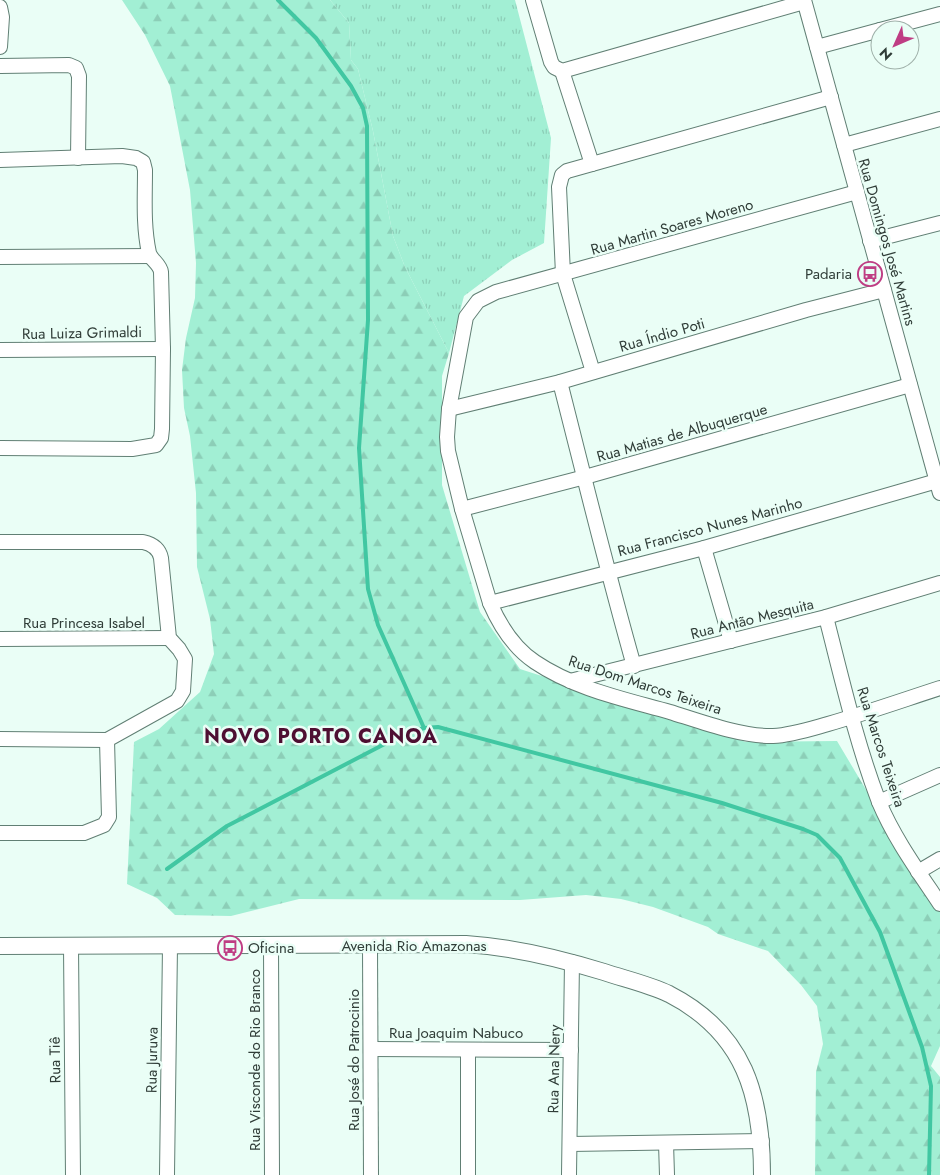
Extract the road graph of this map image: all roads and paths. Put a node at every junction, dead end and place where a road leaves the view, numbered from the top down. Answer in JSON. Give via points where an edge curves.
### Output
{"nodes":[{"id":1,"x":533,"y":0,"type":"edge"},
{"id":2,"x":804,"y":1,"type":"edge"},
{"id":3,"x":0,"y":7,"type":"edge"},
{"id":4,"x":940,"y":14,"type":"edge"},
{"id":5,"x":918,"y":20,"type":"edge"},
{"id":6,"x":870,"y":33,"type":"edge"},
{"id":7,"x":817,"y":47,"type":"junction"},
{"id":8,"x":0,"y":48,"type":"edge"},
{"id":9,"x":0,"y":66,"type":"edge"},
{"id":10,"x":562,"y":71,"type":"junction"},
{"id":11,"x":830,"y":97,"type":"junction"},
{"id":12,"x":940,"y":119,"type":"edge"},
{"id":13,"x":844,"y":145,"type":"junction"},
{"id":14,"x":78,"y":158,"type":"junction"},
{"id":15,"x":0,"y":160,"type":"edge"},
{"id":16,"x":592,"y":164,"type":"junction"},
{"id":17,"x":857,"y":192,"type":"junction"},
{"id":18,"x":940,"y":223,"type":"edge"},
{"id":19,"x":870,"y":241,"type":"junction"},
{"id":20,"x":0,"y":256,"type":"edge"},
{"id":21,"x":150,"y":256,"type":"junction"},
{"id":22,"x":563,"y":274,"type":"junction"},
{"id":23,"x":884,"y":290,"type":"junction"},
{"id":24,"x":496,"y":292,"type":"joint"},
{"id":25,"x":164,"y":349,"type":"junction"},
{"id":26,"x":0,"y":350,"type":"edge"},
{"id":27,"x":593,"y":372,"type":"junction"},
{"id":28,"x":560,"y":382,"type":"junction"},
{"id":29,"x":910,"y":385,"type":"junction"},
{"id":30,"x":449,"y":409,"type":"junction"},
{"id":31,"x":0,"y":448,"type":"edge"},
{"id":32,"x":585,"y":477,"type":"junction"},
{"id":33,"x":938,"y":487,"type":"edge"},
{"id":34,"x":462,"y":509,"type":"junction"},
{"id":35,"x":0,"y":542,"type":"edge"},
{"id":36,"x":704,"y":548,"type":"junction"},
{"id":37,"x":607,"y":572,"type":"junction"},
{"id":38,"x":940,"y":582,"type":"edge"},
{"id":39,"x":490,"y":603,"type":"junction"},
{"id":40,"x":826,"y":617,"type":"junction"},
{"id":41,"x":169,"y":638,"type":"junction"},
{"id":42,"x":0,"y":639,"type":"edge"},
{"id":43,"x":732,"y":640,"type":"junction"},
{"id":44,"x":634,"y":666,"type":"junction"},
{"id":45,"x":570,"y":681,"type":"junction"},
{"id":46,"x":940,"y":688,"type":"edge"},
{"id":47,"x":852,"y":717,"type":"junction"},
{"id":48,"x":0,"y":739,"type":"edge"},
{"id":49,"x":107,"y":740,"type":"junction"},
{"id":50,"x":940,"y":775,"type":"edge"},
{"id":51,"x":879,"y":802,"type":"junction"},
{"id":52,"x":0,"y":833,"type":"edge"},
{"id":53,"x":940,"y":859,"type":"edge"},
{"id":54,"x":918,"y":872,"type":"junction"},
{"id":55,"x":940,"y":904,"type":"edge"},
{"id":56,"x":271,"y":945,"type":"junction"},
{"id":57,"x":0,"y":946,"type":"edge"},
{"id":58,"x":71,"y":946,"type":"junction"},
{"id":59,"x":170,"y":946,"type":"junction"},
{"id":60,"x":370,"y":946,"type":"junction"},
{"id":61,"x":572,"y":962,"type":"junction"},
{"id":62,"x":371,"y":1049,"type":"junction"},
{"id":63,"x":468,"y":1050,"type":"junction"},
{"id":64,"x":571,"y":1050,"type":"junction"},
{"id":65,"x":762,"y":1141,"type":"junction"},
{"id":66,"x":666,"y":1143,"type":"junction"},
{"id":67,"x":570,"y":1144,"type":"junction"},
{"id":68,"x":73,"y":1175,"type":"edge"},
{"id":69,"x":167,"y":1175,"type":"edge"},
{"id":70,"x":272,"y":1175,"type":"edge"},
{"id":71,"x":371,"y":1175,"type":"edge"},
{"id":72,"x":468,"y":1175,"type":"edge"},
{"id":73,"x":569,"y":1175,"type":"edge"},
{"id":74,"x":667,"y":1175,"type":"edge"},
{"id":75,"x":762,"y":1175,"type":"edge"}],
"edges":[{"from":1,"to":10,"type":"street","via":[[551,62]]},
{"from":2,"to":7,"type":"street","name":"Rua Domingos José Martins"},
{"from":2,"to":10,"type":"street"},
{"from":3,"to":8,"type":"street"},
{"from":4,"to":5,"type":"street"},
{"from":6,"to":7,"type":"street"},
{"from":7,"to":11,"type":"street","name":"Rua Domingos José Martins"},
{"from":9,"to":14,"type":"street","via":[[69,65],[76,68],[79,76]]},
{"from":10,"to":16,"type":"street"},
{"from":11,"to":13,"type":"street","name":"Rua Domingos José Martins"},
{"from":11,"to":16,"type":"street"},
{"from":12,"to":13,"type":"street"},
{"from":13,"to":17,"type":"street","name":"Rua Domingos José Martins"},
{"from":14,"to":15,"type":"street"},
{"from":14,"to":21,"type":"street","via":[[122,156],[143,162],[144,222]]},
{"from":16,"to":22,"type":"street","via":[[562,175],[559,187]]},
{"from":17,"to":19,"type":"street","name":"Rua Domingos José Martins"},
{"from":17,"to":22,"type":"street","name":"Rua Martin Soares Moreno"},
{"from":18,"to":19,"type":"street"},
{"from":19,"to":23,"type":"street","name":"Rua Domingos José Martins"},
{"from":20,"to":21,"type":"street"},
{"from":21,"to":25,"type":"street","via":[[161,270]]},
{"from":22,"to":24,"type":"street","name":"Rua Martin Soares Moreno"},
{"from":22,"to":27,"type":"street"},
{"from":23,"to":27,"type":"street","name":"Rua Índio Poti"},
{"from":23,"to":29,"type":"street","name":"Rua Domingos José Martins"},
{"from":24,"to":30,"type":"street","name":"Rua Dom Marcos Teixeira","via":[[478,301],[466,317]]},
{"from":25,"to":26,"type":"street","name":"Rua Luiza Grimaldi"},
{"from":25,"to":31,"type":"street","via":[[160,442],[151,447],[132,449]]},
{"from":27,"to":28,"type":"street","name":"Rua Índio Poti"},
{"from":28,"to":30,"type":"street","name":"Rua Índio Poti"},
{"from":28,"to":32,"type":"street"},
{"from":29,"to":32,"type":"street","name":"Rua Matias de Albuquerque"},
{"from":29,"to":33,"type":"street","name":"Rua Domingos José Martins"},
{"from":30,"to":34,"type":"street","name":"Rua Dom Marcos Teixeira","via":[[448,451]]},
{"from":32,"to":34,"type":"street","name":"Rua Matias de Albuquerque"},
{"from":32,"to":37,"type":"street"},
{"from":33,"to":36,"type":"street","name":"Rua Francisco Nunes Marinho"},
{"from":34,"to":39,"type":"street","name":"Rua Dom Marcos Teixeira"},
{"from":35,"to":41,"type":"street","via":[[143,542],[154,546],[161,558]]},
{"from":36,"to":37,"type":"street","name":"Rua Francisco Nunes Marinho"},
{"from":36,"to":43,"type":"street"},
{"from":37,"to":39,"type":"street","name":"Rua Francisco Nunes Marinho"},
{"from":37,"to":44,"type":"street"},
{"from":38,"to":40,"type":"street","name":"Rua Antão Mesquita"},
{"from":39,"to":45,"type":"street","name":"Rua Dom Marcos Teixeira","via":[[505,632],[519,649]]},
{"from":40,"to":43,"type":"street","name":"Rua Antão Mesquita"},
{"from":40,"to":47,"type":"street","name":"Rua Marcos Teixeira"},
{"from":41,"to":42,"type":"street","name":"Rua Princesa Isabel"},
{"from":41,"to":49,"type":"street","via":[[185,659],[181,697]]},
{"from":43,"to":44,"type":"street","name":"Rua Antão Mesquita"},
{"from":44,"to":45,"type":"street","name":"Rua Antão Mesquita"},
{"from":45,"to":47,"type":"street","name":"Rua Dom Marcos Teixeira","via":[[744,733],[784,735]]},
{"from":46,"to":47,"type":"street","name":"Rua Dom Marcos Teixeira"},
{"from":47,"to":51,"type":"street","name":"Rua Marcos Teixeira"},
{"from":48,"to":49,"type":"street"},
{"from":49,"to":52,"type":"street","via":[[109,812],[104,825],[84,833]]},
{"from":50,"to":51,"type":"street"},
{"from":51,"to":54,"type":"street","name":"Rua Marcos Teixeira"},
{"from":53,"to":54,"type":"street"},
{"from":54,"to":55,"type":"street","name":"Rua Marcos Teixeira"},
{"from":56,"to":59,"type":"street","name":"Avenida Rio Amazonas"},
{"from":56,"to":60,"type":"street","name":"Avenida Rio Amazonas"},
{"from":56,"to":70,"type":"street","name":"Rua Visconde do Rio Branco"},
{"from":57,"to":58,"type":"street","name":"Avenida Rio Amazonas"},
{"from":58,"to":59,"type":"street","name":"Avenida Rio Amazonas"},
{"from":58,"to":68,"type":"street","name":"Rua Tiê"},
{"from":59,"to":69,"type":"street","name":"Rua Juruva"},
{"from":60,"to":61,"type":"street","name":"Avenida Rio Amazonas","via":[[492,946]]},
{"from":60,"to":62,"type":"street","name":"Rua José do Patrocinio"},
{"from":61,"to":64,"type":"street","name":"Rua Ana Nery"},
{"from":61,"to":65,"type":"street","name":"Avenida Rio Amazonas","via":[[667,993],[687,1004],[719,1031],[750,1082]]},
{"from":62,"to":63,"type":"street","name":"Rua Joaquim Nabuco"},
{"from":62,"to":71,"type":"street","name":"Rua José do Patrocinio"},
{"from":63,"to":64,"type":"street","name":"Rua Joaquim Nabuco"},
{"from":63,"to":72,"type":"street"},
{"from":64,"to":67,"type":"street","name":"Rua Ana Nery"},
{"from":65,"to":66,"type":"street"},
{"from":65,"to":75,"type":"street","name":"Avenida Rio Amazonas"},
{"from":66,"to":67,"type":"street"},
{"from":66,"to":74,"type":"street"},
{"from":67,"to":73,"type":"street","name":"Rua Ana Nery"}]}
